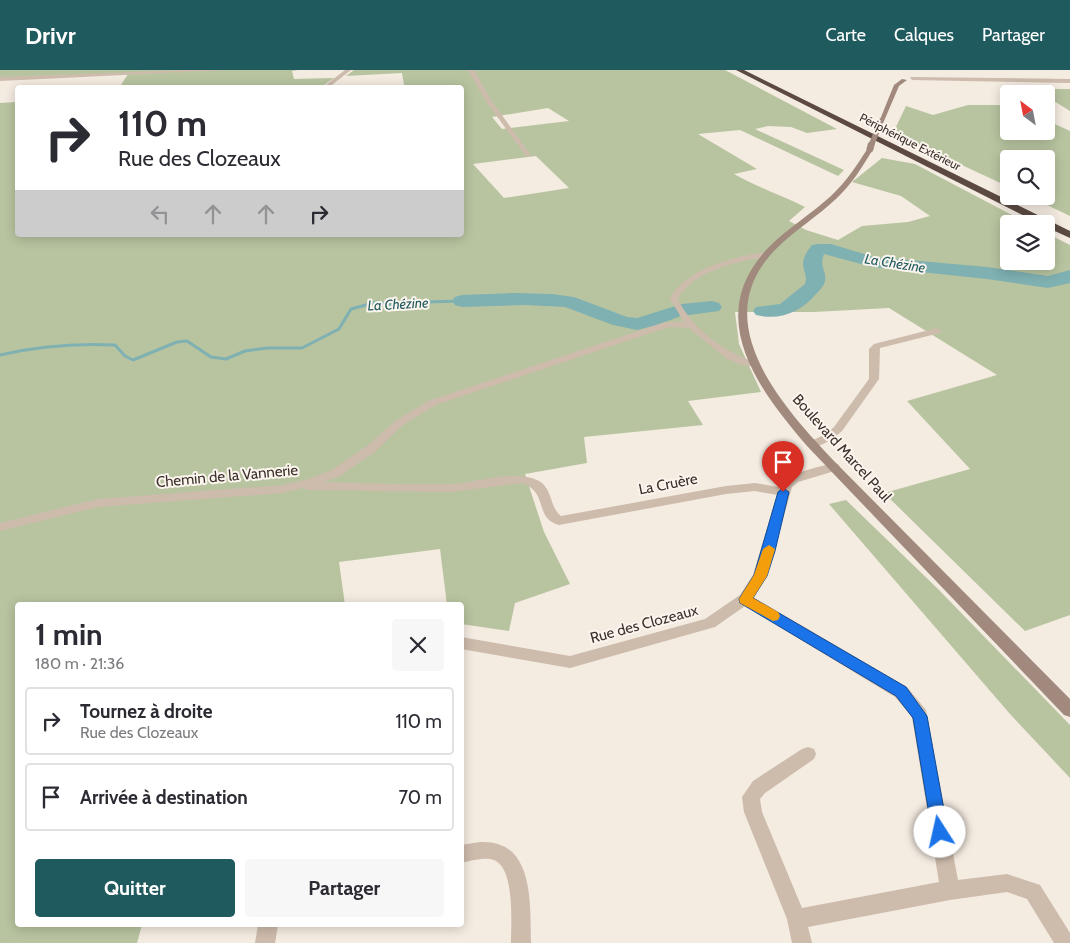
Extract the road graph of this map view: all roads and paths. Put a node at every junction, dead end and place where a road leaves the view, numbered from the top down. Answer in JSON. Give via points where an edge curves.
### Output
{"nodes":[{"id":1,"x":224,"y":70,"type":"edge"},
{"id":2,"x":348,"y":70,"type":"edge"},
{"id":3,"x":471,"y":70,"type":"edge"},
{"id":4,"x":739,"y":70,"type":"edge"},
{"id":5,"x":749,"y":70,"type":"edge"},
{"id":6,"x":0,"y":79,"type":"edge"},
{"id":7,"x":1070,"y":81,"type":"edge"},
{"id":8,"x":328,"y":85,"type":"edge"},
{"id":9,"x":528,"y":155,"type":"dead end"},
{"id":10,"x":1070,"y":226,"type":"edge"},
{"id":11,"x":1070,"y":235,"type":"edge"},
{"id":12,"x":766,"y":255,"type":"junction"},
{"id":13,"x":692,"y":325,"type":"junction"},
{"id":14,"x":937,"y":331,"type":"dead end"},
{"id":15,"x":755,"y":365,"type":"junction"},
{"id":16,"x":813,"y":444,"type":"junction"},
{"id":17,"x":834,"y":467,"type":"junction"},
{"id":18,"x":297,"y":486,"type":"junction"},
{"id":19,"x":783,"y":492,"type":"junction"},
{"id":20,"x":0,"y":527,"type":"edge"},
{"id":21,"x":745,"y":599,"type":"junction"},
{"id":22,"x":464,"y":644,"type":"edge"},
{"id":23,"x":1070,"y":710,"type":"edge"},
{"id":24,"x":808,"y":754,"type":"dead end"},
{"id":25,"x":464,"y":854,"type":"edge"},
{"id":26,"x":950,"y":890,"type":"junction"},
{"id":27,"x":798,"y":919,"type":"junction"},
{"id":28,"x":268,"y":927,"type":"edge"},
{"id":29,"x":265,"y":943,"type":"edge"},
{"id":30,"x":521,"y":943,"type":"edge"},
{"id":31,"x":802,"y":943,"type":"edge"},
{"id":32,"x":1066,"y":943,"type":"edge"}],
"edges":[{"from":1,"to":6,"type":"street"},
{"from":2,"to":8,"type":"street"},
{"from":3,"to":9,"type":"street","via":[[488,100]]},
{"from":4,"to":11,"type":"highway","name":"Périphérique Extérieur"},
{"from":5,"to":10,"type":"highway"},
{"from":7,"to":12,"type":"street","name":"Boulevard Marcel Paul","bridge":true,"via":[[902,76],[870,149],[858,168],[835,196]]},
{"from":12,"to":13,"type":"street","via":[[748,256],[682,287],[674,300],[676,308]]},
{"from":12,"to":15,"type":"street","name":"Boulevard Marcel Paul","via":[[759,262],[747,288],[743,306],[747,349]]},
{"from":13,"to":15,"type":"street","via":[[724,352]]},
{"from":13,"to":18,"type":"street","name":"Chemin de la Vannerie","via":[[668,324],[432,403],[399,423],[344,468]]},
{"from":14,"to":16,"type":"street","via":[[877,346],[874,349],[874,379],[838,428]]},
{"from":15,"to":16,"type":"street","name":"Boulevard Marcel Paul","via":[[781,406]]},
{"from":16,"to":17,"type":"street","name":"Boulevard Marcel Paul"},
{"from":17,"to":19,"type":"street","via":[[794,479]]},
{"from":17,"to":23,"type":"street","name":"Boulevard Marcel Paul"},
{"from":18,"to":19,"type":"street","name":"La Cruère","via":[[451,488],[521,479],[543,490],[550,514],[559,522],[726,490],[755,487]]},
{"from":18,"to":20,"type":"street","name":"Chemin de la Vannerie","via":[[98,503]]},
{"from":19,"to":21,"type":"street","name":"Rue des Clozeaux","via":[[769,551],[760,576]]},
{"from":21,"to":22,"type":"street","name":"Rue des Clozeaux","via":[[710,623],[570,662]]},
{"from":21,"to":26,"type":"street","via":[[901,692],[920,716]]},
{"from":24,"to":27,"type":"street","via":[[759,787],[751,797],[753,812]]},
{"from":25,"to":30,"type":"street","via":[[485,851],[499,853],[510,860],[517,877]]},
{"from":26,"to":27,"type":"street"},
{"from":26,"to":32,"type":"street","via":[[1007,883],[1033,892]]},
{"from":27,"to":31,"type":"street"},
{"from":28,"to":29,"type":"street"}]}
